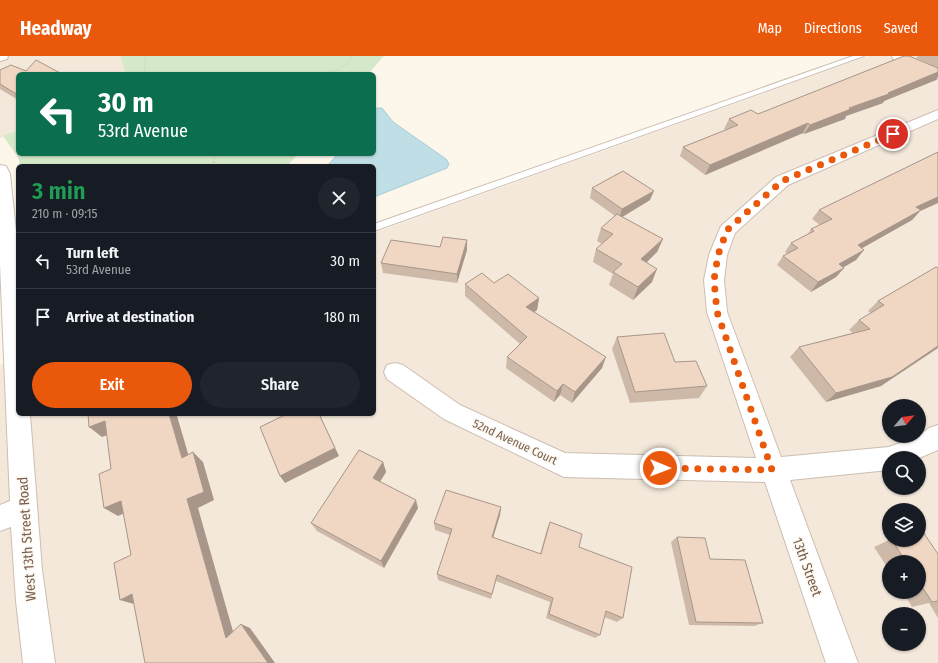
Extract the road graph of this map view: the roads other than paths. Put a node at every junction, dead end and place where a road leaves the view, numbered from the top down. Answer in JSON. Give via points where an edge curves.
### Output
{"nodes":[{"id":1,"x":860,"y":56,"type":"edge"},
{"id":2,"x":898,"y":56,"type":"edge"},
{"id":3,"x":938,"y":75,"type":"edge"},
{"id":4,"x":938,"y":114,"type":"edge"},
{"id":5,"x":0,"y":170,"type":"edge"},
{"id":6,"x":376,"y":227,"type":"edge"},
{"id":7,"x":4,"y":238,"type":"edge"},
{"id":8,"x":16,"y":353,"type":"edge"},
{"id":9,"x":395,"y":372,"type":"dead end"},
{"id":10,"x":18,"y":416,"type":"edge"},
{"id":11,"x":938,"y":436,"type":"edge"},
{"id":12,"x":907,"y":451,"type":"edge"},
{"id":13,"x":882,"y":459,"type":"edge"},
{"id":14,"x":772,"y":470,"type":"junction"},
{"id":15,"x":12,"y":513,"type":"edge"},
{"id":16,"x":39,"y":663,"type":"edge"},
{"id":17,"x":842,"y":663,"type":"edge"}],
"edges":[{"from":1,"to":6,"type":"lane"},
{"from":2,"to":3,"type":"street"},
{"from":4,"to":14,"type":"street","name":"13th Street","via":[[782,181],[727,230],[718,255],[714,280],[717,312]]},
{"from":5,"to":7,"type":"street","name":"West 13th Street Road"},
{"from":7,"to":8,"type":"street","name":"West 13th Street Road"},
{"from":9,"to":14,"type":"street","name":"52nd Avenue Court","via":[[452,412],[564,465]]},
{"from":10,"to":15,"type":"street","name":"West 13th Street Road"},
{"from":11,"to":12,"type":"street","name":"52nd Avenue Court"},
{"from":13,"to":14,"type":"street","name":"52nd Avenue Court"},
{"from":14,"to":17,"type":"street","name":"13th Street"},
{"from":15,"to":16,"type":"street","name":"West 13th Street Road"}]}
